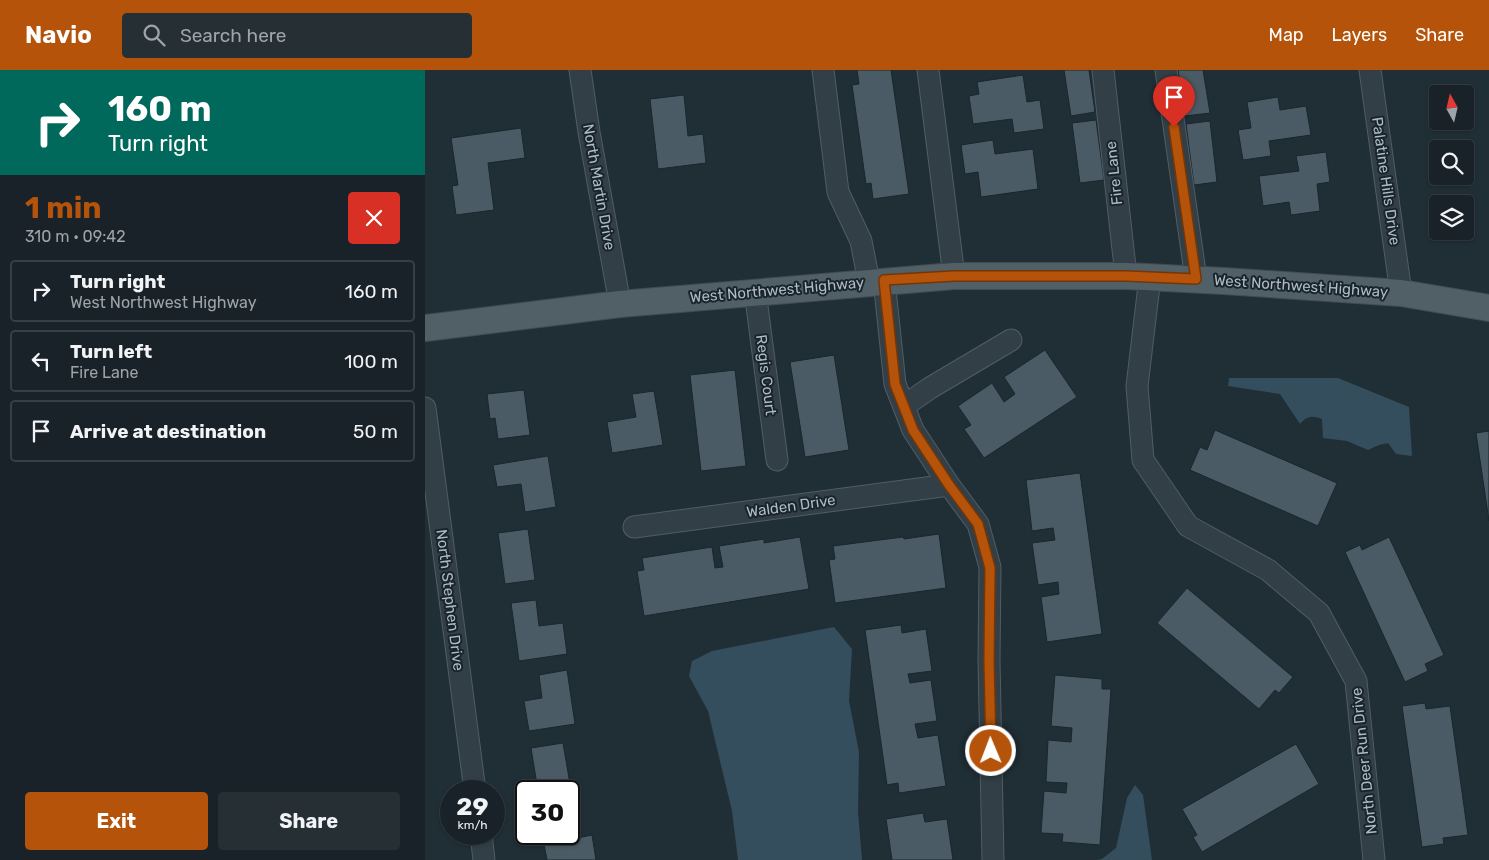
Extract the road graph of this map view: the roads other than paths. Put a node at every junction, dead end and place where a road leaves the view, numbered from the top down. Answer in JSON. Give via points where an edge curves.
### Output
{"nodes":[{"id":1,"x":580,"y":70,"type":"edge"},
{"id":2,"x":823,"y":70,"type":"edge"},
{"id":3,"x":928,"y":70,"type":"edge"},
{"id":4,"x":1103,"y":70,"type":"edge"},
{"id":5,"x":1166,"y":70,"type":"edge"},
{"id":6,"x":1370,"y":70,"type":"edge"},
{"id":7,"x":954,"y":276,"type":"junction"},
{"id":8,"x":1138,"y":277,"type":"junction"},
{"id":9,"x":1196,"y":279,"type":"junction"},
{"id":10,"x":877,"y":281,"type":"junction"},
{"id":11,"x":755,"y":291,"type":"junction"},
{"id":12,"x":1401,"y":293,"type":"junction"},
{"id":13,"x":620,"y":304,"type":"junction"},
{"id":14,"x":1489,"y":308,"type":"edge"},
{"id":15,"x":425,"y":328,"type":"edge"},
{"id":16,"x":1011,"y":340,"type":"dead end"},
{"id":17,"x":904,"y":406,"type":"junction"},
{"id":18,"x":425,"y":408,"type":"edge"},
{"id":19,"x":777,"y":460,"type":"dead end"},
{"id":20,"x":949,"y":485,"type":"junction"},
{"id":21,"x":634,"y":527,"type":"dead end"},
{"id":22,"x":474,"y":780,"type":"edge"},
{"id":23,"x":483,"y":845,"type":"edge"},
{"id":24,"x":485,"y":860,"type":"edge"},
{"id":25,"x":993,"y":860,"type":"edge"},
{"id":26,"x":1374,"y":860,"type":"edge"}],
"edges":[{"from":1,"to":13,"type":"street","name":"North Martin Drive"},
{"from":2,"to":10,"type":"street","via":[[837,192]]},
{"from":3,"to":7,"type":"street"},
{"from":4,"to":8,"type":"street","name":"Fire Lane"},
{"from":5,"to":9,"type":"street"},
{"from":6,"to":12,"type":"street","name":"Palatine Hills Drive"},
{"from":7,"to":8,"type":"main road","name":"West Northwest Highway"},
{"from":7,"to":10,"type":"main road","name":"West Northwest Highway"},
{"from":8,"to":9,"type":"main road","name":"West Northwest Highway"},
{"from":8,"to":26,"type":"street","name":"North Deer Run Drive","via":[[1137,386],[1143,460],[1189,526],[1268,570],[1319,613],[1356,681]]},
{"from":9,"to":12,"type":"main road","name":"West Northwest Highway"},
{"from":10,"to":11,"type":"main road","name":"West Northwest Highway"},
{"from":10,"to":17,"type":"street","via":[[895,384]]},
{"from":11,"to":13,"type":"main road","name":"West Northwest Highway"},
{"from":11,"to":19,"type":"street","name":"Regis Court"},
{"from":12,"to":14,"type":"main road","name":"West Northwest Highway"},
{"from":13,"to":15,"type":"main road","name":"West Northwest Highway"},
{"from":16,"to":17,"type":"street"},
{"from":17,"to":20,"type":"street","via":[[913,430]]},
{"from":18,"to":22,"type":"street","name":"North Stephen Drive"},
{"from":20,"to":21,"type":"street","name":"Walden Drive"},
{"from":20,"to":25,"type":"street","via":[[978,524],[990,568]]},
{"from":23,"to":24,"type":"street"}]}
